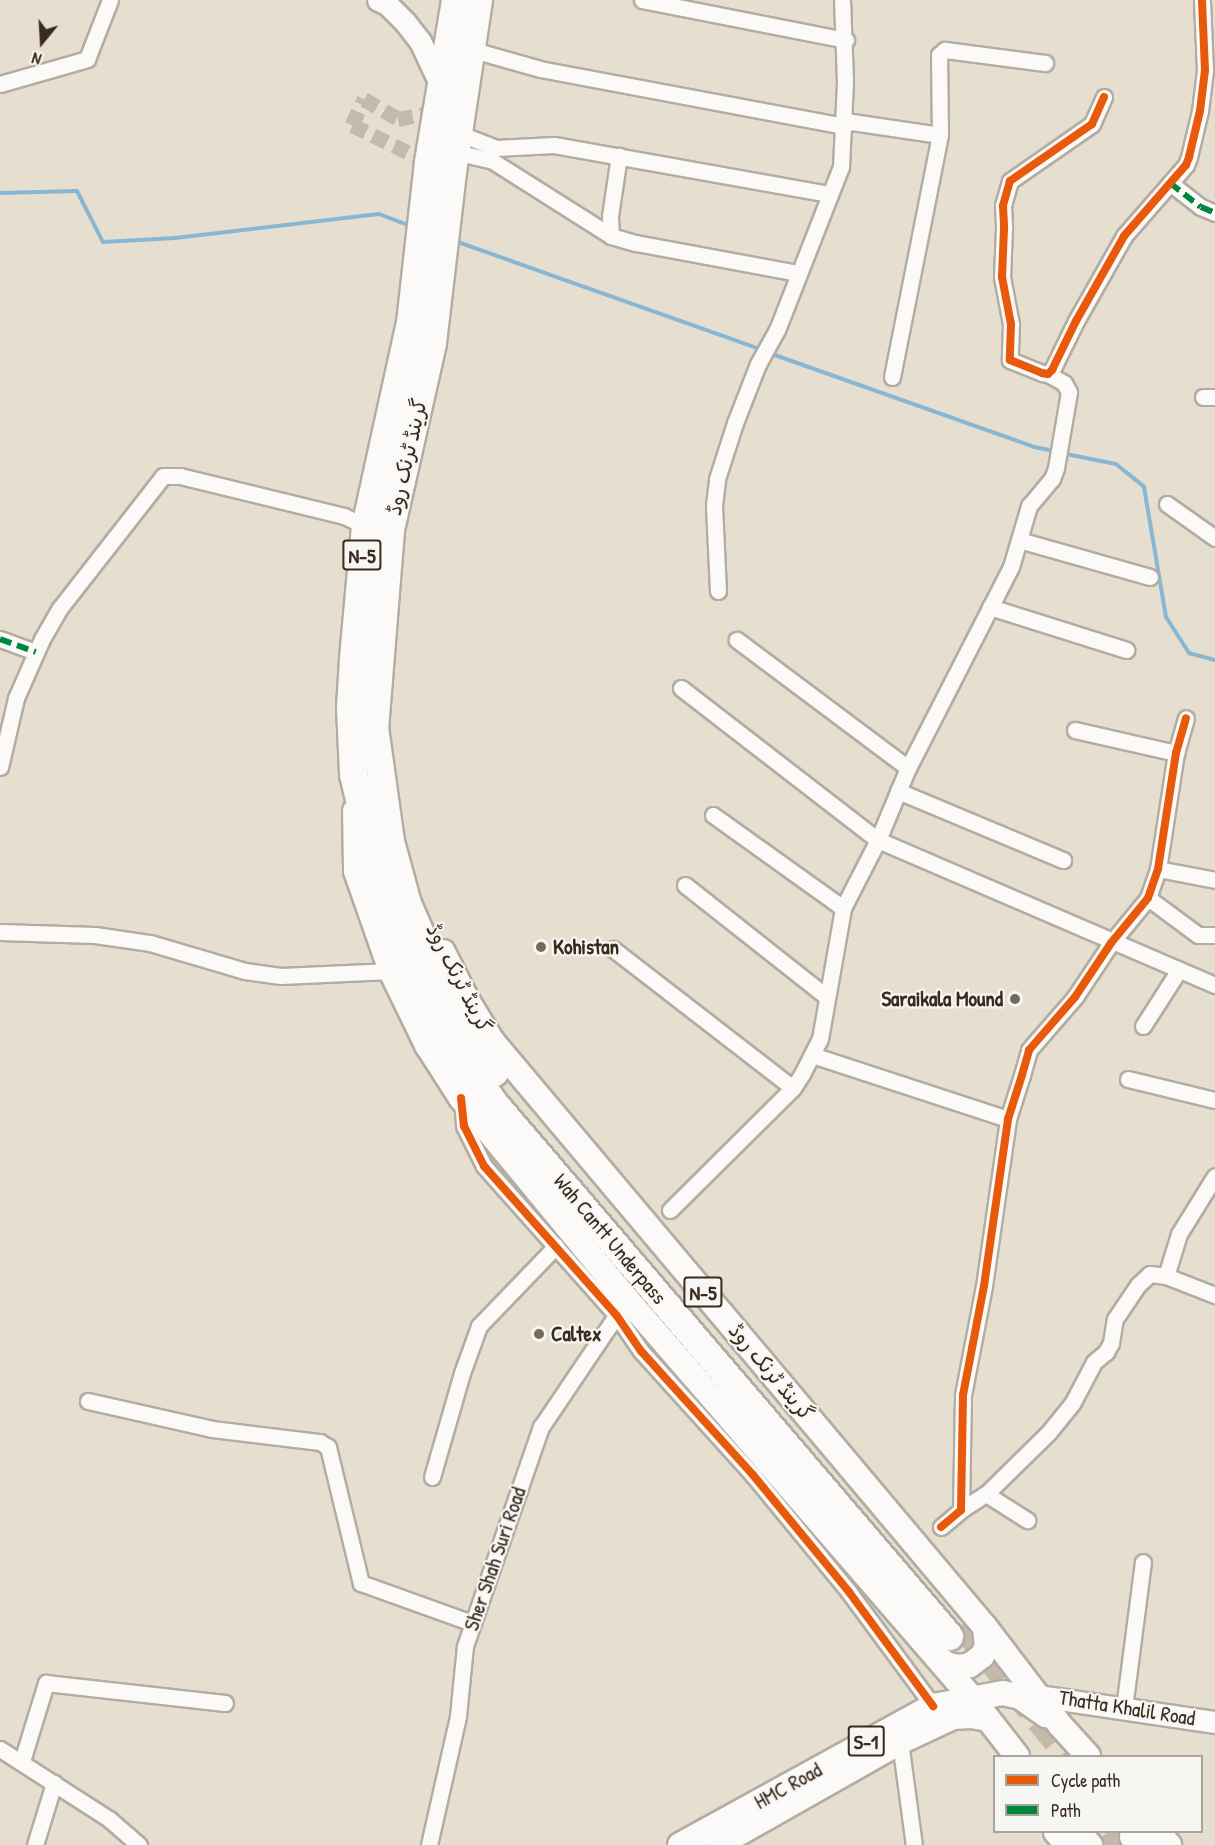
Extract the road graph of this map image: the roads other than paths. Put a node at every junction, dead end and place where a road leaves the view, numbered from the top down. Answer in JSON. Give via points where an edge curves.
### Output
{"nodes":[{"id":1,"x":110,"y":0,"type":"edge"},
{"id":2,"x":455,"y":0,"type":"edge"},
{"id":3,"x":478,"y":0,"type":"edge"},
{"id":4,"x":642,"y":0,"type":"edge"},
{"id":5,"x":842,"y":0,"type":"edge"},
{"id":6,"x":1202,"y":0,"type":"edge"},
{"id":7,"x":388,"y":2,"type":"edge"},
{"id":8,"x":846,"y":40,"type":"junction"},
{"id":9,"x":473,"y":50,"type":"junction"},
{"id":10,"x":1046,"y":63,"type":"dead end"},
{"id":11,"x":0,"y":84,"type":"edge"},
{"id":12,"x":441,"y":86,"type":"junction"},
{"id":13,"x":1104,"y":97,"type":"dead end"},
{"id":14,"x":845,"y":124,"type":"junction"},
{"id":15,"x":940,"y":135,"type":"junction"},
{"id":16,"x":619,"y":156,"type":"junction"},
{"id":17,"x":448,"y":157,"type":"junction"},
{"id":18,"x":1170,"y":183,"type":"junction"},
{"id":19,"x":830,"y":194,"type":"junction"},
{"id":20,"x":1215,"y":213,"type":"edge"},
{"id":21,"x":611,"y":236,"type":"junction"},
{"id":22,"x":798,"y":273,"type":"junction"},
{"id":23,"x":1048,"y":374,"type":"junction"},
{"id":24,"x":892,"y":377,"type":"dead end"},
{"id":25,"x":1167,"y":504,"type":"dead end"},
{"id":26,"x":377,"y":528,"type":"junction"},
{"id":27,"x":1215,"y":538,"type":"edge"},
{"id":28,"x":1019,"y":540,"type":"junction"},
{"id":29,"x":1150,"y":577,"type":"dead end"},
{"id":30,"x":718,"y":591,"type":"dead end"},
{"id":31,"x":990,"y":607,"type":"junction"},
{"id":32,"x":0,"y":639,"type":"edge"},
{"id":33,"x":737,"y":640,"type":"dead end"},
{"id":34,"x":1126,"y":650,"type":"dead end"},
{"id":35,"x":36,"y":652,"type":"junction"},
{"id":36,"x":681,"y":688,"type":"dead end"},
{"id":37,"x":1186,"y":718,"type":"dead end"},
{"id":38,"x":1075,"y":730,"type":"dead end"},
{"id":39,"x":1176,"y":753,"type":"junction"},
{"id":40,"x":0,"y":767,"type":"edge"},
{"id":41,"x":908,"y":768,"type":"junction"},
{"id":42,"x":382,"y":790,"type":"joint"},
{"id":43,"x":355,"y":791,"type":"junction"},
{"id":44,"x":898,"y":791,"type":"junction"},
{"id":45,"x":713,"y":815,"type":"dead end"},
{"id":46,"x":878,"y":840,"type":"junction"},
{"id":47,"x":1064,"y":860,"type":"dead end"},
{"id":48,"x":1158,"y":869,"type":"junction"},
{"id":49,"x":1215,"y":880,"type":"edge"},
{"id":50,"x":685,"y":885,"type":"dead end"},
{"id":51,"x":1148,"y":898,"type":"junction"},
{"id":52,"x":843,"y":908,"type":"junction"},
{"id":53,"x":0,"y":932,"type":"edge"},
{"id":54,"x":1215,"y":934,"type":"edge"},
{"id":55,"x":1111,"y":943,"type":"junction"},
{"id":56,"x":613,"y":950,"type":"dead end"},
{"id":57,"x":1179,"y":970,"type":"junction"},
{"id":58,"x":391,"y":971,"type":"junction"},
{"id":59,"x":1215,"y":985,"type":"edge"},
{"id":60,"x":827,"y":997,"type":"junction"},
{"id":61,"x":1143,"y":1026,"type":"dead end"},
{"id":62,"x":812,"y":1055,"type":"junction"},
{"id":63,"x":1128,"y":1079,"type":"dead end"},
{"id":64,"x":793,"y":1088,"type":"junction"},
{"id":65,"x":461,"y":1098,"type":"junction"},
{"id":66,"x":1215,"y":1101,"type":"edge"},
{"id":67,"x":1008,"y":1119,"type":"junction"},
{"id":68,"x":1215,"y":1176,"type":"edge"},
{"id":69,"x":670,"y":1210,"type":"dead end"},
{"id":70,"x":556,"y":1246,"type":"junction"},
{"id":71,"x":1166,"y":1276,"type":"junction"},
{"id":72,"x":1215,"y":1295,"type":"edge"},
{"id":73,"x":621,"y":1307,"type":"junction"},
{"id":74,"x":88,"y":1401,"type":"dead end"},
{"id":75,"x":432,"y":1477,"type":"dead end"},
{"id":76,"x":986,"y":1494,"type":"junction"},
{"id":77,"x":962,"y":1510,"type":"junction"},
{"id":78,"x":1027,"y":1520,"type":"dead end"},
{"id":79,"x":941,"y":1527,"type":"dead end"},
{"id":80,"x":1143,"y":1562,"type":"dead end"},
{"id":81,"x":860,"y":1587,"type":"junction"},
{"id":82,"x":472,"y":1623,"type":"junction"},
{"id":83,"x":959,"y":1636,"type":"junction"},
{"id":84,"x":1029,"y":1696,"type":"junction"},
{"id":85,"x":971,"y":1697,"type":"junction"},
{"id":86,"x":225,"y":1703,"type":"dead end"},
{"id":87,"x":933,"y":1706,"type":"junction"},
{"id":88,"x":1124,"y":1708,"type":"junction"},
{"id":89,"x":1215,"y":1722,"type":"edge"},
{"id":90,"x":992,"y":1724,"type":"junction"},
{"id":91,"x":900,"y":1742,"type":"junction"},
{"id":92,"x":0,"y":1749,"type":"edge"},
{"id":93,"x":1016,"y":1755,"type":"edge"},
{"id":94,"x":1085,"y":1755,"type":"edge"},
{"id":95,"x":22,"y":1761,"type":"junction"},
{"id":96,"x":54,"y":1783,"type":"junction"},
{"id":97,"x":1057,"y":1833,"type":"edge"},
{"id":98,"x":1079,"y":1833,"type":"edge"},
{"id":99,"x":729,"y":1836,"type":"edge"},
{"id":100,"x":1144,"y":1837,"type":"edge"},
{"id":101,"x":35,"y":1845,"type":"edge"},
{"id":102,"x":139,"y":1845,"type":"edge"},
{"id":103,"x":429,"y":1845,"type":"edge"},
{"id":104,"x":680,"y":1845,"type":"edge"},
{"id":105,"x":914,"y":1845,"type":"edge"},
{"id":106,"x":1068,"y":1845,"type":"edge"},
{"id":107,"x":1090,"y":1845,"type":"edge"},
{"id":108,"x":1169,"y":1845,"type":"edge"}],
"edges":[{"from":1,"to":11,"type":"street","via":[[87,59]]},
{"from":2,"to":12,"type":"highway","name":"گرینڈ ٹرنک روڈ","number":"N-5"},
{"from":3,"to":9,"type":"highway","name":"گرینڈ ٹرنک روڈ","number":"N-5"},
{"from":4,"to":8,"type":"street"},
{"from":5,"to":8,"type":"street"},
{"from":6,"to":18,"type":"street","via":[[1205,70],[1200,111],[1189,156]]},
{"from":7,"to":12,"type":"street","via":[[420,41]]},
{"from":8,"to":14,"type":"street"},
{"from":9,"to":14,"type":"street","via":[[540,69]]},
{"from":9,"to":17,"type":"highway","name":"گرینڈ ٹرنک روڈ","number":"N-5"},
{"from":10,"to":15,"type":"street","via":[[945,50],[939,55]]},
{"from":12,"to":17,"type":"highway","name":"گرینڈ ٹرنک روڈ","number":"N-5"},
{"from":13,"to":23,"type":"street","via":[[1092,124],[1010,181],[1003,206],[1002,278],[1011,324],[1010,360]]},
{"from":14,"to":15,"type":"street"},
{"from":14,"to":19,"type":"street","via":[[841,167]]},
{"from":15,"to":24,"type":"street"},
{"from":16,"to":17,"type":"street","via":[[554,145],[496,148]]},
{"from":16,"to":19,"type":"street"},
{"from":16,"to":21,"type":"street"},
{"from":17,"to":21,"type":"street","via":[[491,160]]},
{"from":17,"to":26,"type":"highway","name":"گرینڈ ٹرنک روڈ","number":"N-5","via":[[423,322]]},
{"from":18,"to":20,"type":"street"},
{"from":18,"to":23,"type":"street","via":[[1124,236]]},
{"from":19,"to":22,"type":"street"},
{"from":21,"to":22,"type":"street"},
{"from":22,"to":30,"type":"street","via":[[777,330],[758,364],[717,479],[714,505]]},
{"from":23,"to":28,"type":"street","via":[[1064,383],[1069,405],[1052,479],[1029,506]]},
{"from":25,"to":27,"type":"street"},
{"from":26,"to":35,"type":"street","via":[[344,516],[180,476],[163,476],[60,608]]},
{"from":26,"to":42,"type":"highway","name":"گرینڈ ٹرنک روڈ","number":"N-5","via":[[374,728]]},
{"from":26,"to":43,"type":"highway","name":"گرینڈ ٹرنک روڈ","number":"N-5","via":[[350,707]]},
{"from":28,"to":29,"type":"street"},
{"from":28,"to":31,"type":"street","via":[[1011,567]]},
{"from":31,"to":34,"type":"street"},
{"from":31,"to":41,"type":"street"},
{"from":32,"to":35,"type":"street"},
{"from":33,"to":41,"type":"street"},
{"from":35,"to":40,"type":"street","via":[[16,698]]},
{"from":36,"to":46,"type":"street"},
{"from":37,"to":39,"type":"street"},
{"from":38,"to":39,"type":"street"},
{"from":39,"to":48,"type":"street"},
{"from":41,"to":44,"type":"street"},
{"from":42,"to":83,"type":"highway","name":"Wah Cantt Underpass","via":[[390,841],[407,903],[465,1028],[496,1075]]},
{"from":43,"to":58,"type":"main road","name":"گرینڈ ٹرنک روڈ","number":"N-5","via":[[356,871]]},
{"from":43,"to":83,"type":"highway","name":"Wah Cantt Underpass","via":[[396,933],[459,1052],[502,1112]]},
{"from":44,"to":46,"type":"street"},
{"from":44,"to":47,"type":"street"},
{"from":45,"to":52,"type":"street"},
{"from":46,"to":52,"type":"street"},
{"from":46,"to":55,"type":"street"},
{"from":48,"to":49,"type":"street"},
{"from":48,"to":51,"type":"street"},
{"from":50,"to":60,"type":"street"},
{"from":51,"to":54,"type":"street","via":[[1198,935]]},
{"from":51,"to":55,"type":"street"},
{"from":52,"to":60,"type":"street"},
{"from":53,"to":58,"type":"street","via":[[94,935],[150,943],[245,971],[281,976]]},
{"from":55,"to":57,"type":"street"},
{"from":55,"to":67,"type":"street","via":[[1075,998],[1029,1050]]},
{"from":56,"to":64,"type":"street"},
{"from":57,"to":59,"type":"street"},
{"from":57,"to":61,"type":"street"},
{"from":58,"to":65,"type":"main road","name":"گرینڈ ٹرنک روڈ","number":"N-5","via":[[427,1045]]},
{"from":60,"to":62,"type":"street","via":[[820,1039]]},
{"from":62,"to":64,"type":"street"},
{"from":62,"to":67,"type":"street"},
{"from":63,"to":66,"type":"street"},
{"from":64,"to":69,"type":"street"},
{"from":65,"to":70,"type":"street","via":[[464,1126],[484,1166]]},
{"from":65,"to":73,"type":"main road","name":"گرینڈ ٹرنک روڈ","number":"N-5"},
{"from":67,"to":77,"type":"street","via":[[984,1286],[963,1395]]},
{"from":68,"to":71,"type":"street","via":[[1179,1234]]},
{"from":70,"to":73,"type":"street"},
{"from":70,"to":75,"type":"street","via":[[479,1326]]},
{"from":71,"to":72,"type":"street"},
{"from":71,"to":76,"type":"street","via":[[1150,1274],[1138,1285],[1115,1319],[1111,1343],[1094,1362],[1073,1402],[1049,1432]]},
{"from":73,"to":81,"type":"main road","name":"گرینڈ ٹرنک روڈ","number":"N-5"},
{"from":73,"to":82,"type":"street","name":"Sher Shah Suri Road","via":[[541,1427]]},
{"from":74,"to":82,"type":"street","via":[[212,1429],[320,1442],[328,1447],[361,1583]]},
{"from":76,"to":77,"type":"street"},
{"from":76,"to":78,"type":"street"},
{"from":77,"to":79,"type":"street"},
{"from":80,"to":88,"type":"street"},
{"from":81,"to":83,"type":"main road","name":"گرینڈ ٹرنک روڈ","number":"N-5"},
{"from":81,"to":87,"type":"street"},
{"from":82,"to":103,"type":"street","name":"Sher Shah Suri Road","via":[[465,1646],[458,1716]]},
{"from":83,"to":84,"type":"main road","name":"گرینڈ ٹرنک روڈ","number":"N-5"},
{"from":83,"to":85,"type":"main road","name":"گرینڈ ٹرنک روڈ","number":"N-5"},
{"from":84,"to":85,"type":"main road","name":"HMC Road","number":"S-1","via":[[1003,1693]]},
{"from":84,"to":88,"type":"street","name":"Thatta Khalil Road"},
{"from":84,"to":90,"type":"main road","via":[[1008,1701]]},
{"from":84,"to":94,"type":"main road"},
{"from":85,"to":87,"type":"main road","name":"HMC Road","number":"S-1"},
{"from":85,"to":90,"type":"main road","name":"گرینڈ ٹرنک روڈ","number":"N-5"},
{"from":86,"to":95,"type":"street","via":[[46,1683]]},
{"from":87,"to":99,"type":"main road","name":"HMC Road","number":"S-1"},
{"from":88,"to":89,"type":"street","name":"Thatta Khalil Road"},
{"from":90,"to":91,"type":"main road","name":"HMC Road","number":"S-1","via":[[970,1716],[953,1717]]},
{"from":90,"to":93,"type":"main road","name":"گرینڈ ٹرنک روڈ","number":"N-5"},
{"from":91,"to":99,"type":"main road","name":"HMC Road","number":"S-1"},
{"from":91,"to":105,"type":"street"},
{"from":92,"to":95,"type":"street"},
{"from":95,"to":96,"type":"street"},
{"from":96,"to":101,"type":"street"},
{"from":96,"to":102,"type":"street"},
{"from":97,"to":106,"type":"main road"},
{"from":98,"to":107,"type":"main road"},
{"from":99,"to":104,"type":"main road","name":"HMC Road","number":"S-1"},
{"from":100,"to":108,"type":"main road"}]}
